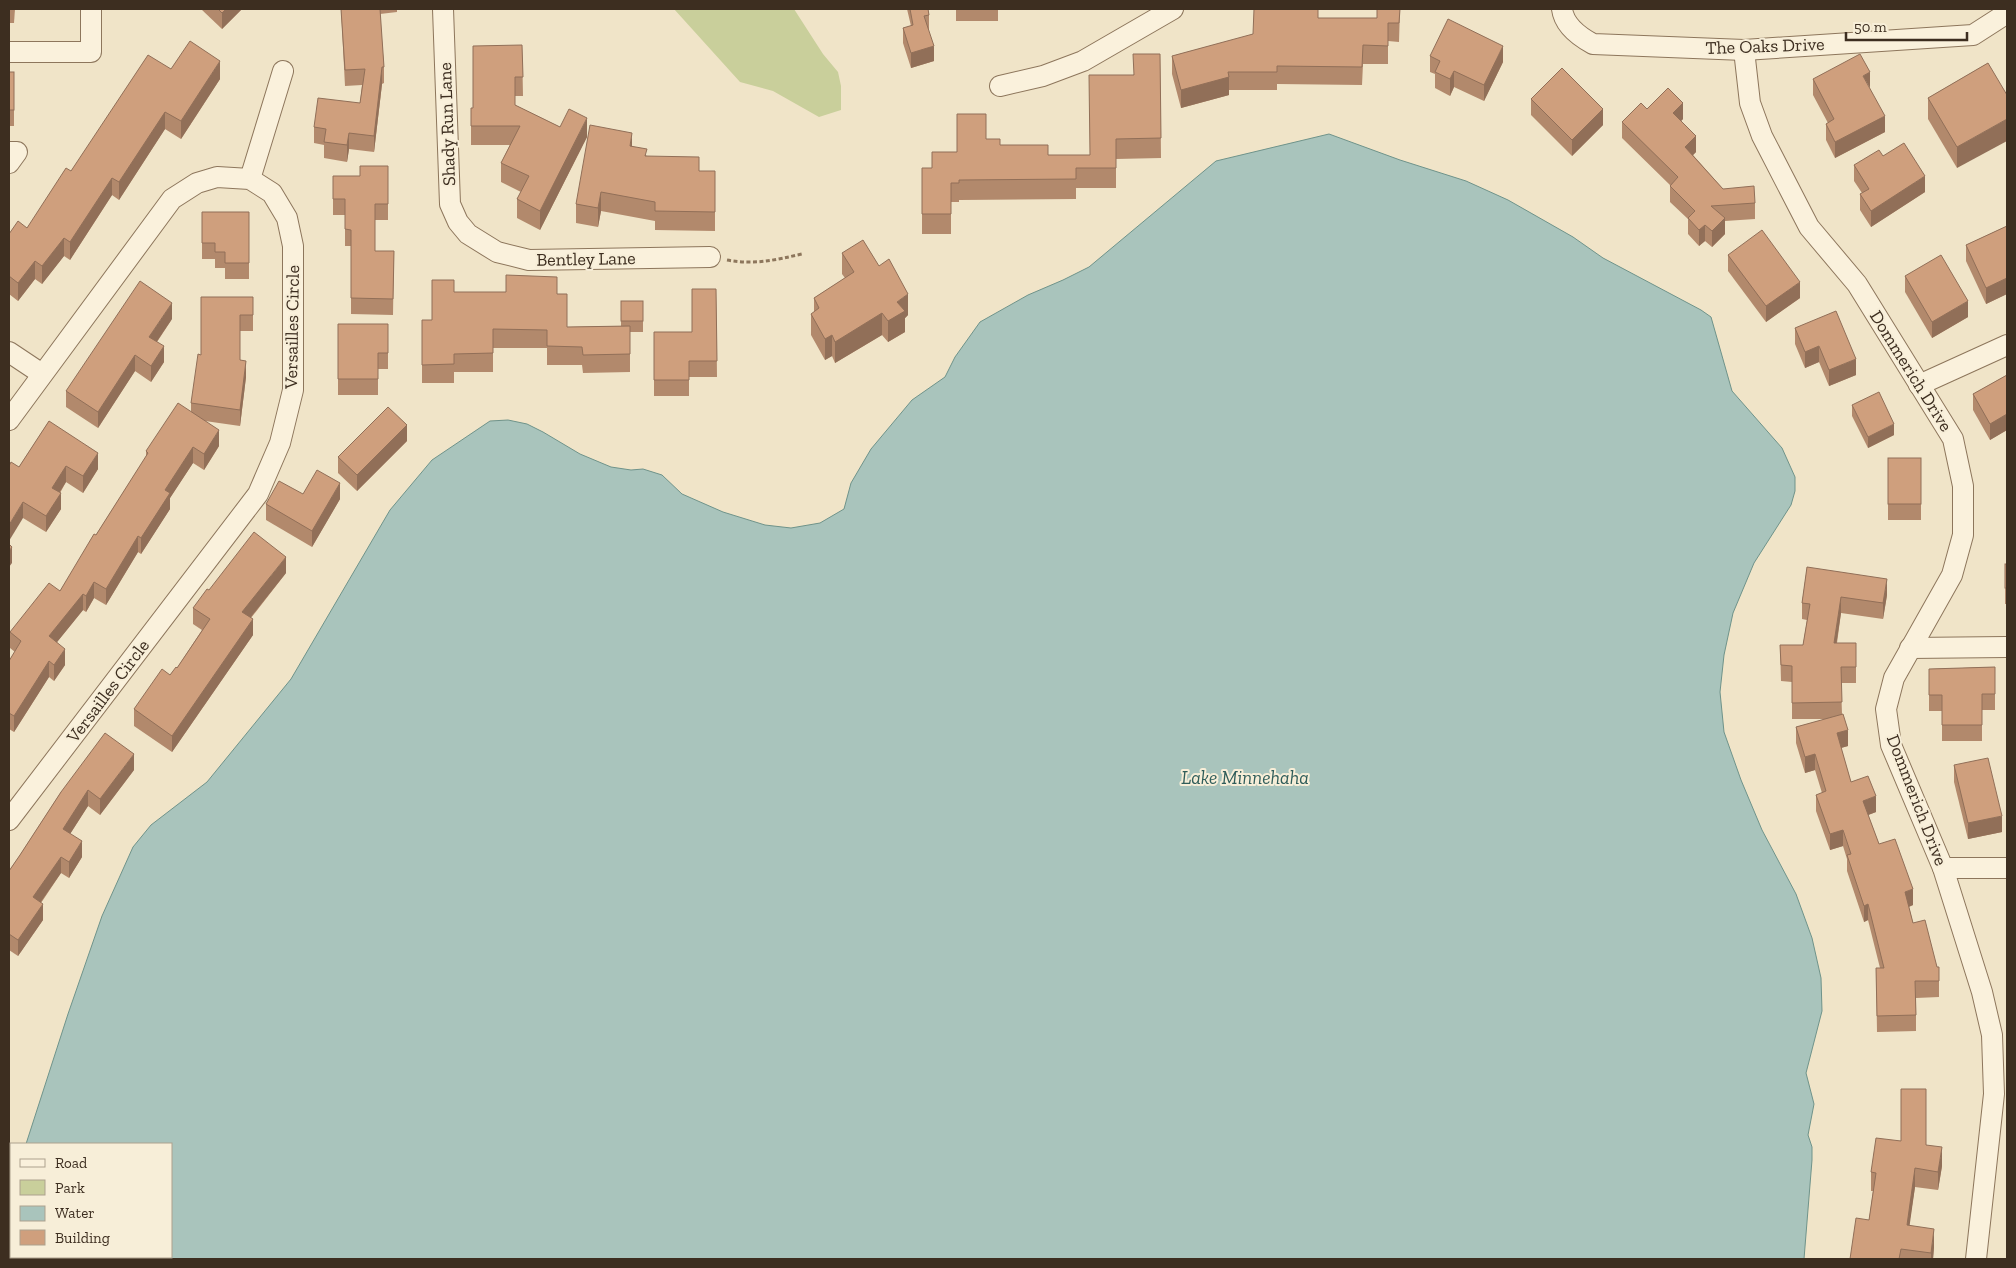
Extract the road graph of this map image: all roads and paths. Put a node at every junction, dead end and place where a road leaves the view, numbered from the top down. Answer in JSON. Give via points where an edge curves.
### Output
{"nodes":[{"id":1,"x":91,"y":9,"type":"edge"},
{"id":2,"x":443,"y":9,"type":"edge"},
{"id":3,"x":1173,"y":9,"type":"edge"},
{"id":4,"x":1562,"y":9,"type":"edge"},
{"id":5,"x":2006,"y":9,"type":"edge"},
{"id":6,"x":1744,"y":50,"type":"junction"},
{"id":7,"x":9,"y":52,"type":"edge"},
{"id":8,"x":283,"y":71,"type":"dead end"},
{"id":9,"x":1000,"y":86,"type":"dead end"},
{"id":10,"x":9,"y":152,"type":"edge"},
{"id":11,"x":9,"y":163,"type":"edge"},
{"id":12,"x":250,"y":179,"type":"junction"},
{"id":13,"x":468,"y":234,"type":"joint"},
{"id":14,"x":802,"y":254,"type":"dead end"},
{"id":15,"x":710,"y":257,"type":"joint"},
{"id":16,"x":2007,"y":345,"type":"edge"},
{"id":17,"x":9,"y":352,"type":"edge"},
{"id":18,"x":42,"y":374,"type":"junction"},
{"id":19,"x":1919,"y":385,"type":"junction"},
{"id":20,"x":9,"y":420,"type":"edge"},
{"id":21,"x":2007,"y":647,"type":"edge"},
{"id":22,"x":1910,"y":648,"type":"junction"},
{"id":23,"x":9,"y":820,"type":"edge"},
{"id":24,"x":1943,"y":868,"type":"junction"},
{"id":25,"x":2007,"y":868,"type":"edge"},
{"id":26,"x":2001,"y":1094,"type":"edge"},
{"id":27,"x":1976,"y":1259,"type":"edge"}],
"edges":[{"from":1,"to":7,"type":"street","via":[[91,52]]},
{"from":2,"to":13,"type":"street","name":"Shady Run Lane","via":[[450,204]]},
{"from":3,"to":9,"type":"street","via":[[1083,61],[1043,76]]},
{"from":4,"to":6,"type":"street","name":"The Oaks Drive","via":[[1577,35],[1593,44]]},
{"from":5,"to":6,"type":"street","name":"The Oaks Drive","via":[[2001,17],[1972,35]]},
{"from":6,"to":19,"type":"street","name":"Dommerich Drive","via":[[1750,103],[1762,136],[1809,228],[1856,284]]},
{"from":8,"to":12,"type":"street"},
{"from":10,"to":11,"type":"street","via":[[17,152]]},
{"from":12,"to":18,"type":"street","name":"Versailles Circle","via":[[217,177],[197,183],[172,200]]},
{"from":12,"to":23,"type":"street","name":"Versailles Circle","via":[[272,193],[286,218],[293,246],[293,390],[280,443],[258,494]]},
{"from":13,"to":15,"type":"street","name":"Bentley Lane","via":[[497,252],[529,260]]},
{"from":14,"to":15,"type":"path","via":[[761,263]]},
{"from":16,"to":19,"type":"street"},
{"from":17,"to":18,"type":"street"},
{"from":18,"to":20,"type":"street","name":"Versailles Circle"},
{"from":19,"to":22,"type":"street","name":"Dommerich Drive","via":[[1953,439],[1964,486],[1963,535],[1952,576]]},
{"from":21,"to":22,"type":"street"},
{"from":22,"to":24,"type":"street","name":"Dommerich Drive","via":[[1894,678],[1886,708],[1891,745]]},
{"from":24,"to":25,"type":"street"},
{"from":24,"to":26,"type":"street","name":"Dommerich Drive","via":[[1982,992]]},
{"from":26,"to":27,"type":"street","name":"Dommerich Drive"}]}
